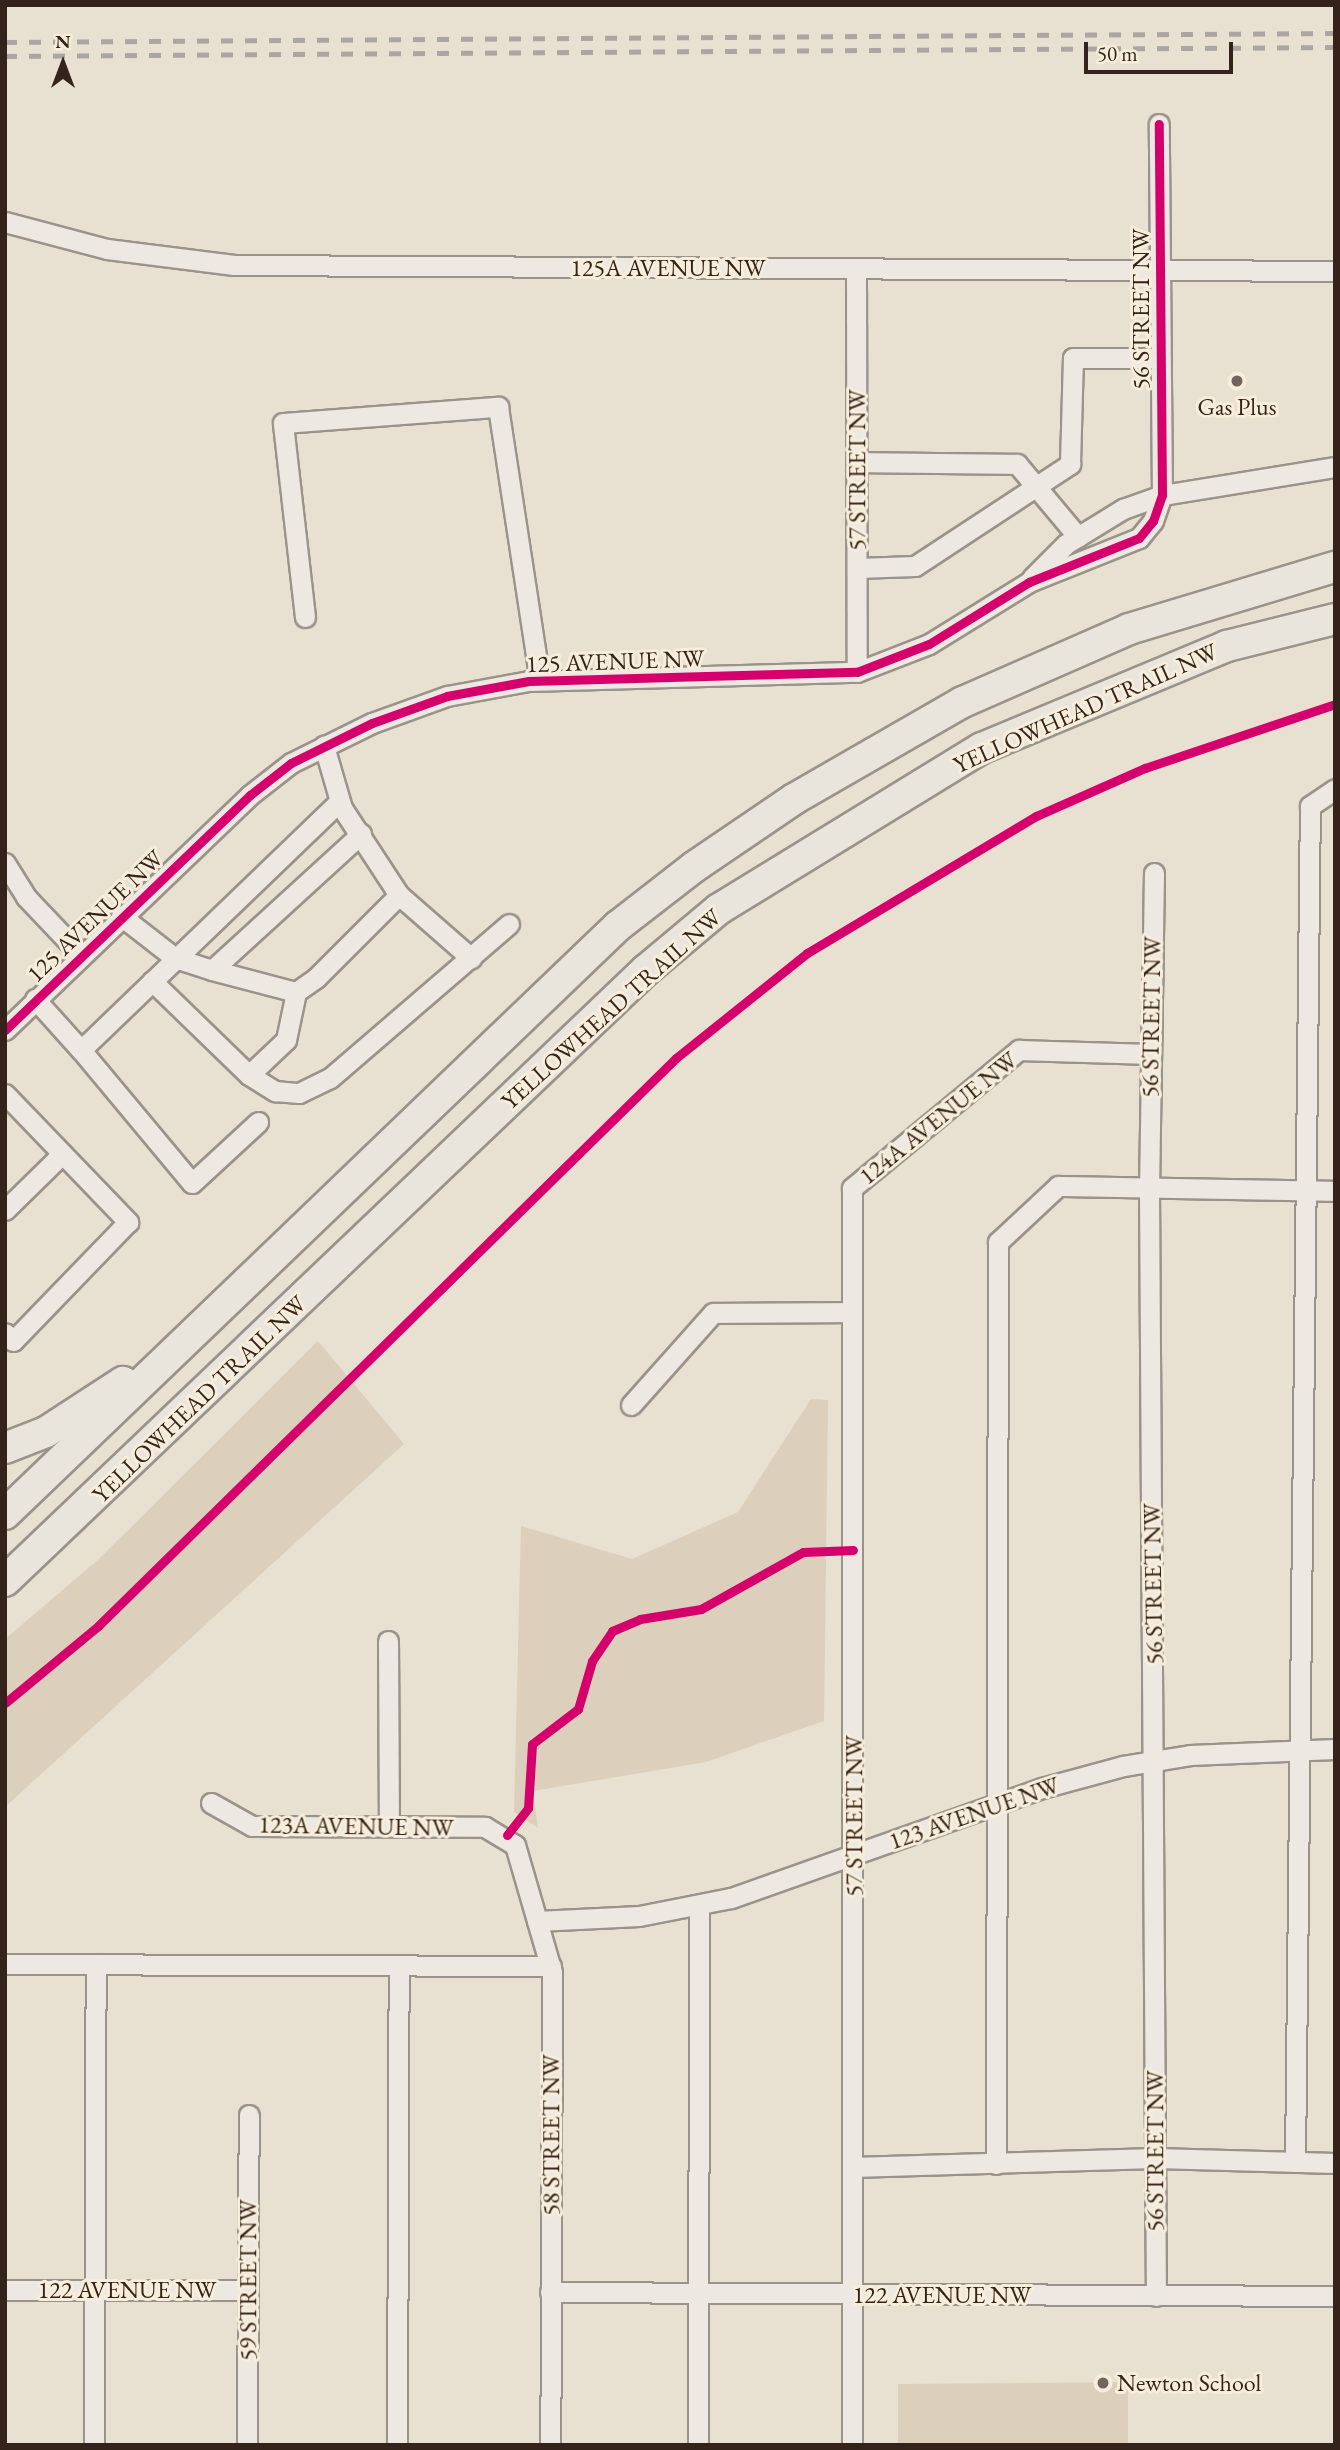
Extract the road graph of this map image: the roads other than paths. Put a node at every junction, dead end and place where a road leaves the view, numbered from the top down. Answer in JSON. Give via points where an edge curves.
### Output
{"nodes":[{"id":1,"x":1159,"y":124,"type":"dead end"},
{"id":2,"x":5,"y":222,"type":"edge"},
{"id":3,"x":856,"y":269,"type":"junction"},
{"id":4,"x":1159,"y":270,"type":"junction"},
{"id":5,"x":1335,"y":271,"type":"edge"},
{"id":6,"x":1160,"y":358,"type":"junction"},
{"id":7,"x":857,"y":461,"type":"junction"},
{"id":8,"x":1335,"y":467,"type":"edge"},
{"id":9,"x":1041,"y":486,"type":"junction"},
{"id":10,"x":1161,"y":495,"type":"junction"},
{"id":11,"x":1078,"y":537,"type":"junction"},
{"id":12,"x":1328,"y":566,"type":"edge"},
{"id":13,"x":857,"y":568,"type":"junction"},
{"id":14,"x":1029,"y":582,"type":"junction"},
{"id":15,"x":305,"y":617,"type":"dead end"},
{"id":16,"x":1335,"y":618,"type":"edge"},
{"id":17,"x":857,"y":672,"type":"junction"},
{"id":18,"x":540,"y":680,"type":"junction"},
{"id":19,"x":324,"y":746,"type":"junction"},
{"id":20,"x":1335,"y":789,"type":"edge"},
{"id":21,"x":340,"y":801,"type":"junction"},
{"id":22,"x":361,"y":834,"type":"junction"},
{"id":23,"x":5,"y":863,"type":"edge"},
{"id":24,"x":1154,"y":873,"type":"dead end"},
{"id":25,"x":399,"y":895,"type":"junction"},
{"id":26,"x":121,"y":916,"type":"junction"},
{"id":27,"x":509,"y":924,"type":"dead end"},
{"id":28,"x":80,"y":954,"type":"junction"},
{"id":29,"x":175,"y":958,"type":"junction"},
{"id":30,"x":471,"y":958,"type":"junction"},
{"id":31,"x":212,"y":970,"type":"junction"},
{"id":32,"x":152,"y":981,"type":"junction"},
{"id":33,"x":296,"y":992,"type":"junction"},
{"id":34,"x":35,"y":999,"type":"junction"},
{"id":35,"x":5,"y":1030,"type":"edge"},
{"id":36,"x":82,"y":1050,"type":"junction"},
{"id":37,"x":1150,"y":1054,"type":"junction"},
{"id":38,"x":249,"y":1074,"type":"junction"},
{"id":39,"x":9,"y":1106,"type":"edge"},
{"id":40,"x":258,"y":1122,"type":"dead end"},
{"id":41,"x":62,"y":1154,"type":"junction"},
{"id":42,"x":852,"y":1188,"type":"joint"},
{"id":43,"x":1149,"y":1190,"type":"junction"},
{"id":44,"x":1304,"y":1191,"type":"junction"},
{"id":45,"x":1335,"y":1191,"type":"edge"},
{"id":46,"x":5,"y":1210,"type":"edge"},
{"id":47,"x":852,"y":1311,"type":"junction"},
{"id":48,"x":5,"y":1333,"type":"edge"},
{"id":49,"x":177,"y":1348,"type":"junction"},
{"id":50,"x":631,"y":1405,"type":"dead end"},
{"id":51,"x":5,"y":1448,"type":"edge"},
{"id":52,"x":5,"y":1514,"type":"edge"},
{"id":53,"x":5,"y":1581,"type":"edge"},
{"id":54,"x":388,"y":1641,"type":"dead end"},
{"id":55,"x":1303,"y":1749,"type":"junction"},
{"id":56,"x":1335,"y":1749,"type":"edge"},
{"id":57,"x":1155,"y":1760,"type":"junction"},
{"id":58,"x":211,"y":1803,"type":"dead end"},
{"id":59,"x":998,"y":1804,"type":"junction"},
{"id":60,"x":389,"y":1826,"type":"junction"},
{"id":61,"x":507,"y":1835,"type":"joint"},
{"id":62,"x":854,"y":1855,"type":"junction"},
{"id":63,"x":699,"y":1906,"type":"junction"},
{"id":64,"x":537,"y":1921,"type":"junction"},
{"id":65,"x":5,"y":1964,"type":"edge"},
{"id":66,"x":96,"y":1964,"type":"junction"},
{"id":67,"x":399,"y":1966,"type":"junction"},
{"id":68,"x":551,"y":1966,"type":"junction"},
{"id":69,"x":249,"y":2115,"type":"dead end"},
{"id":70,"x":1155,"y":2158,"type":"junction"},
{"id":71,"x":1295,"y":2162,"type":"junction"},
{"id":72,"x":1335,"y":2163,"type":"edge"},
{"id":73,"x":996,"y":2164,"type":"junction"},
{"id":74,"x":852,"y":2167,"type":"junction"},
{"id":75,"x":5,"y":2290,"type":"edge"},
{"id":76,"x":95,"y":2290,"type":"junction"},
{"id":77,"x":248,"y":2290,"type":"junction"},
{"id":78,"x":550,"y":2292,"type":"junction"},
{"id":79,"x":698,"y":2293,"type":"junction"},
{"id":80,"x":852,"y":2295,"type":"junction"},
{"id":81,"x":1156,"y":2296,"type":"junction"},
{"id":82,"x":1335,"y":2296,"type":"edge"},
{"id":83,"x":94,"y":2445,"type":"edge"},
{"id":84,"x":247,"y":2445,"type":"edge"},
{"id":85,"x":397,"y":2445,"type":"edge"},
{"id":86,"x":550,"y":2445,"type":"edge"},
{"id":87,"x":698,"y":2445,"type":"edge"},
{"id":88,"x":852,"y":2445,"type":"edge"}],
"edges":[{"from":1,"to":4,"type":"street","name":"56 STREET NW"},
{"from":2,"to":3,"type":"street","name":"125A AVENUE NW","via":[[107,249],[234,265]]},
{"from":3,"to":4,"type":"street","name":"125A AVENUE NW"},
{"from":3,"to":7,"type":"street","name":"57 STREET NW"},
{"from":4,"to":5,"type":"street","name":"125A AVENUE NW"},
{"from":4,"to":6,"type":"street","name":"56 STREET NW"},
{"from":6,"to":9,"type":"street","via":[[1073,358],[1070,464]]},
{"from":6,"to":10,"type":"street","name":"56 STREET NW"},
{"from":7,"to":9,"type":"street","via":[[1017,464]]},
{"from":7,"to":13,"type":"street","name":"57 STREET NW"},
{"from":8,"to":10,"type":"street","name":"125 AVENUE NW"},
{"from":9,"to":11,"type":"street"},
{"from":9,"to":13,"type":"street","via":[[915,566]]},
{"from":10,"to":11,"type":"street","name":"125 AVENUE NW"},
{"from":10,"to":14,"type":"street","name":"125 AVENUE NW","via":[[1139,538]]},
{"from":11,"to":14,"type":"street","name":"125 AVENUE NW"},
{"from":12,"to":49,"type":"highway","name":"YELLOWHEAD TRAIL NW","via":[[1129,629],[962,702],[794,799],[618,926]]},
{"from":13,"to":17,"type":"street","name":"57 STREET NW"},
{"from":14,"to":17,"type":"street","name":"125 AVENUE NW","via":[[929,644]]},
{"from":15,"to":18,"type":"street","via":[[284,423],[498,407]]},
{"from":16,"to":53,"type":"highway","name":"YELLOWHEAD TRAIL NW","via":[[1227,646],[982,748],[719,909],[646,970]]},
{"from":17,"to":18,"type":"street","name":"125 AVENUE NW"},
{"from":18,"to":19,"type":"street","name":"125 AVENUE NW","via":[[447,696]]},
{"from":19,"to":21,"type":"street"},
{"from":19,"to":26,"type":"street","name":"125 AVENUE NW","via":[[250,794]]},
{"from":20,"to":44,"type":"street","via":[[1310,806]]},
{"from":21,"to":22,"type":"street"},
{"from":21,"to":29,"type":"street"},
{"from":22,"to":25,"type":"street"},
{"from":22,"to":31,"type":"street"},
{"from":23,"to":28,"type":"street","via":[[26,897]]},
{"from":24,"to":37,"type":"street","name":"56 STREET NW"},
{"from":25,"to":30,"type":"street"},
{"from":25,"to":33,"type":"street"},
{"from":26,"to":28,"type":"street","name":"125 AVENUE NW"},
{"from":26,"to":29,"type":"street"},
{"from":27,"to":30,"type":"street"},
{"from":28,"to":34,"type":"street","name":"125 AVENUE NW"},
{"from":29,"to":31,"type":"street"},
{"from":29,"to":32,"type":"street"},
{"from":30,"to":38,"type":"street","via":[[330,1078],[299,1093],[275,1091]]},
{"from":31,"to":33,"type":"street"},
{"from":32,"to":36,"type":"street"},
{"from":32,"to":38,"type":"street"},
{"from":33,"to":38,"type":"street","via":[[286,1040]]},
{"from":34,"to":35,"type":"street","name":"125 AVENUE NW"},
{"from":34,"to":36,"type":"street"},
{"from":36,"to":40,"type":"street","via":[[191,1183]]},
{"from":37,"to":42,"type":"street","name":"124A AVENUE NW","via":[[1019,1050]]},
{"from":37,"to":43,"type":"street","name":"56 STREET NW"},
{"from":39,"to":41,"type":"street"},
{"from":41,"to":46,"type":"street"},
{"from":41,"to":48,"type":"street","via":[[128,1222],[13,1341]]},
{"from":42,"to":47,"type":"street","name":"57 STREET NW"},
{"from":43,"to":44,"type":"street"},
{"from":43,"to":57,"type":"street","name":"56 STREET NW"},
{"from":43,"to":59,"type":"street","via":[[1058,1186],[998,1242]]},
{"from":44,"to":45,"type":"street"},
{"from":44,"to":55,"type":"street"},
{"from":47,"to":50,"type":"street","via":[[713,1313]]},
{"from":47,"to":62,"type":"street","name":"57 STREET NW"},
{"from":49,"to":51,"type":"highway","via":[[46,1432]]},
{"from":49,"to":52,"type":"highway","name":"YELLOWHEAD TRAIL NW"},
{"from":54,"to":60,"type":"street"},
{"from":55,"to":56,"type":"street","name":"123 AVENUE NW"},
{"from":55,"to":57,"type":"street","name":"123 AVENUE NW"},
{"from":55,"to":71,"type":"street"},
{"from":57,"to":59,"type":"street","name":"123 AVENUE NW"},
{"from":57,"to":70,"type":"street","name":"56 STREET NW"},
{"from":58,"to":60,"type":"street","name":"123A AVENUE NW","via":[[252,1826]]},
{"from":59,"to":62,"type":"street","name":"123 AVENUE NW"},
{"from":59,"to":73,"type":"street"},
{"from":60,"to":61,"type":"street","name":"123A AVENUE NW","via":[[485,1827]]},
{"from":61,"to":64,"type":"street","name":"58 STREET NW"},
{"from":62,"to":63,"type":"street","name":"123 AVENUE NW"},
{"from":62,"to":74,"type":"street","name":"57 STREET NW"},
{"from":63,"to":64,"type":"street","name":"123 AVENUE NW"},
{"from":63,"to":79,"type":"street"},
{"from":64,"to":68,"type":"street","name":"58 STREET NW"},
{"from":65,"to":66,"type":"street"},
{"from":66,"to":67,"type":"street"},
{"from":66,"to":76,"type":"street"},
{"from":67,"to":68,"type":"street"},
{"from":67,"to":85,"type":"street"},
{"from":68,"to":78,"type":"street","name":"58 STREET NW"},
{"from":69,"to":77,"type":"street","name":"59 STREET NW"},
{"from":70,"to":71,"type":"street"},
{"from":70,"to":73,"type":"street"},
{"from":70,"to":81,"type":"street","name":"56 STREET NW"},
{"from":71,"to":72,"type":"street"},
{"from":73,"to":74,"type":"street"},
{"from":74,"to":80,"type":"street","name":"57 STREET NW"},
{"from":75,"to":76,"type":"street","name":"122 AVENUE NW"},
{"from":76,"to":77,"type":"street","name":"122 AVENUE NW"},
{"from":76,"to":83,"type":"street"},
{"from":77,"to":84,"type":"street","name":"59 STREET NW"},
{"from":78,"to":79,"type":"street","name":"122 AVENUE NW"},
{"from":78,"to":86,"type":"street","name":"58 STREET NW"},
{"from":79,"to":80,"type":"street","name":"122 AVENUE NW"},
{"from":79,"to":87,"type":"street"},
{"from":80,"to":81,"type":"street","name":"122 AVENUE NW"},
{"from":80,"to":88,"type":"street","name":"57 STREET NW"},
{"from":81,"to":82,"type":"street","name":"122 AVENUE NW"}]}
